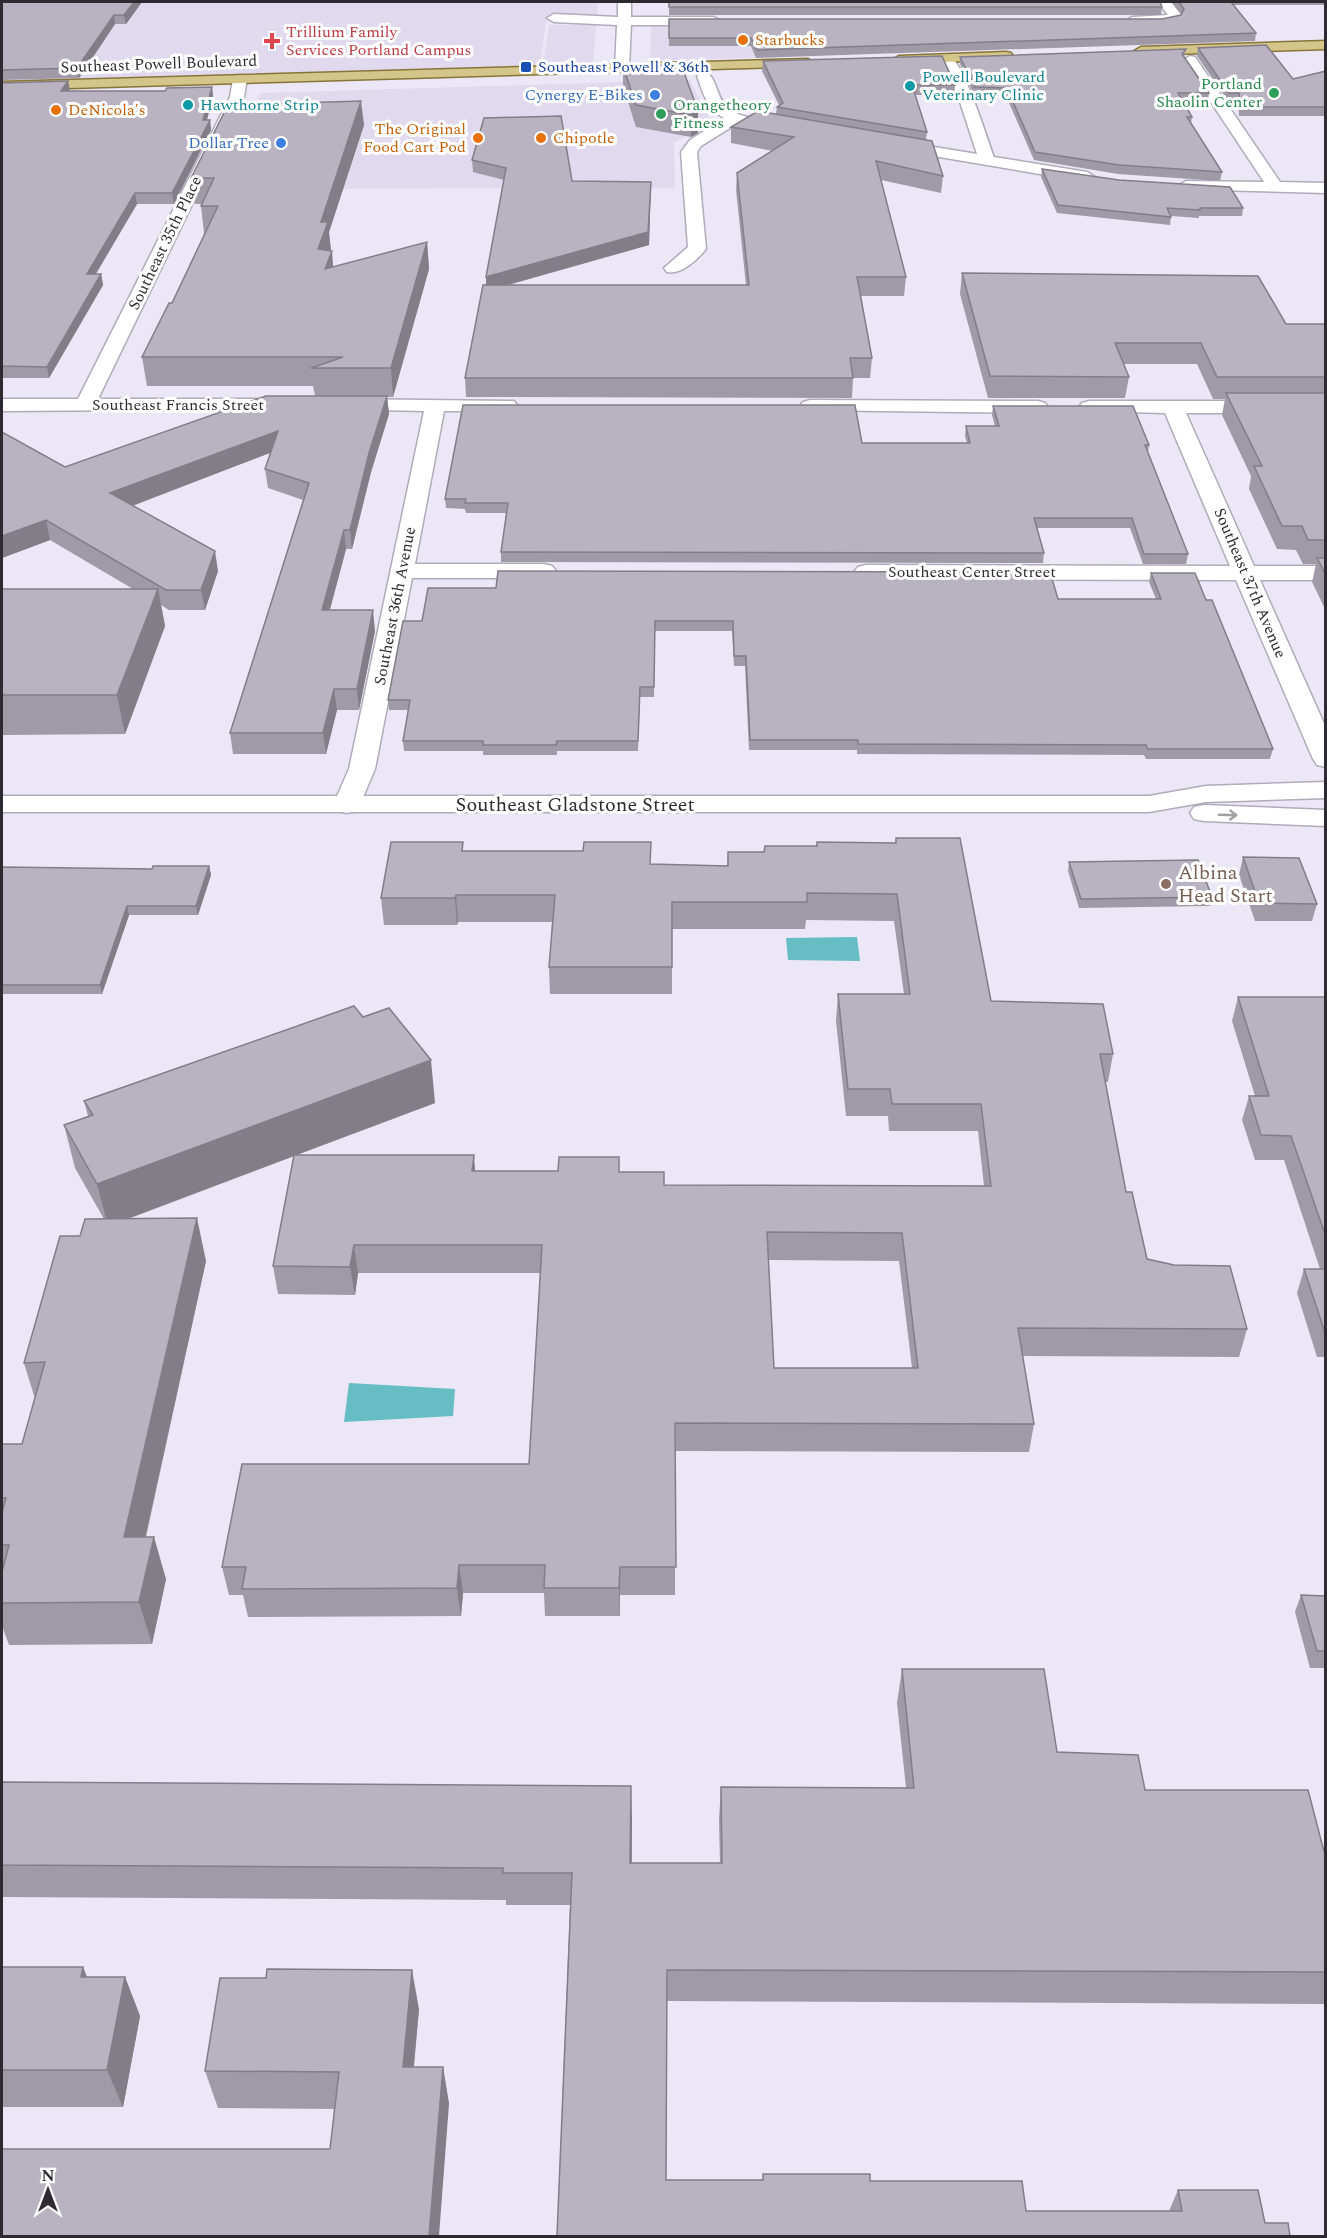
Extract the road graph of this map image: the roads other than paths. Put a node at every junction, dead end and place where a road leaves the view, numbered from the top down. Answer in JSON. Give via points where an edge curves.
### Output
{"nodes":[{"id":1,"x":625,"y":2,"type":"edge"},
{"id":2,"x":1165,"y":2,"type":"edge"},
{"id":3,"x":554,"y":18,"type":"dead end"},
{"id":4,"x":625,"y":21,"type":"junction"},
{"id":5,"x":732,"y":21,"type":"edge"},
{"id":6,"x":1114,"y":21,"type":"edge"},
{"id":7,"x":1326,"y":45,"type":"edge"},
{"id":8,"x":1326,"y":56,"type":"edge"},
{"id":9,"x":1190,"y":60,"type":"junction"},
{"id":10,"x":1020,"y":61,"type":"edge"},
{"id":11,"x":950,"y":63,"type":"junction"},
{"id":12,"x":729,"y":65,"type":"junction"},
{"id":13,"x":885,"y":66,"type":"edge"},
{"id":14,"x":622,"y":68,"type":"junction"},
{"id":15,"x":704,"y":76,"type":"junction"},
{"id":16,"x":573,"y":80,"type":"junction"},
{"id":17,"x":239,"y":84,"type":"junction"},
{"id":18,"x":2,"y":86,"type":"edge"},
{"id":19,"x":2,"y":96,"type":"edge"},
{"id":20,"x":735,"y":118,"type":"junction"},
{"id":21,"x":804,"y":130,"type":"edge"},
{"id":22,"x":873,"y":141,"type":"edge"},
{"id":23,"x":987,"y":161,"type":"junction"},
{"id":24,"x":1107,"y":179,"type":"edge"},
{"id":25,"x":1165,"y":185,"type":"edge"},
{"id":26,"x":1276,"y":188,"type":"junction"},
{"id":27,"x":1326,"y":188,"type":"edge"},
{"id":28,"x":673,"y":268,"type":"dead end"},
{"id":29,"x":2,"y":405,"type":"edge"},
{"id":30,"x":85,"y":405,"type":"junction"},
{"id":31,"x":302,"y":405,"type":"edge"},
{"id":32,"x":324,"y":405,"type":"edge"},
{"id":33,"x":435,"y":405,"type":"junction"},
{"id":34,"x":529,"y":405,"type":"edge"},
{"id":35,"x":787,"y":406,"type":"edge"},
{"id":36,"x":1173,"y":407,"type":"junction"},
{"id":37,"x":1326,"y":407,"type":"edge"},
{"id":38,"x":402,"y":571,"type":"junction"},
{"id":39,"x":562,"y":572,"type":"edge"},
{"id":40,"x":838,"y":572,"type":"edge"},
{"id":41,"x":1246,"y":573,"type":"junction"},
{"id":42,"x":1326,"y":573,"type":"edge"},
{"id":43,"x":1326,"y":759,"type":"edge"},
{"id":44,"x":1326,"y":790,"type":"edge"},
{"id":45,"x":2,"y":804,"type":"edge"},
{"id":46,"x":1149,"y":804,"type":"junction"},
{"id":47,"x":347,"y":805,"type":"junction"},
{"id":48,"x":1326,"y":818,"type":"edge"}],
"edges":[{"from":1,"to":4,"type":"street"},
{"from":2,"to":6,"type":"street","via":[[1172,19]]},
{"from":3,"to":4,"type":"street"},
{"from":4,"to":5,"type":"street"},
{"from":4,"to":14,"type":"street"},
{"from":7,"to":9,"type":"main road","via":[[1134,56]]},
{"from":8,"to":9,"type":"main road"},
{"from":9,"to":26,"type":"street"},
{"from":10,"to":11,"type":"main road"},
{"from":11,"to":13,"type":"main road"},
{"from":11,"to":23,"type":"street"},
{"from":12,"to":14,"type":"main road","name":"Southeast Powell Boulevard"},
{"from":12,"to":15,"type":"main road"},
{"from":12,"to":15,"type":"main road","name":"Southeast Powell Boulevard","via":[[821,68]]},
{"from":14,"to":16,"type":"main road"},
{"from":14,"to":17,"type":"main road","name":"Southeast Powell Boulevard"},
{"from":15,"to":16,"type":"main road","name":"Southeast Powell Boulevard"},
{"from":15,"to":20,"type":"street","via":[[718,108]]},
{"from":16,"to":17,"type":"main road","name":"Southeast Powell Boulevard"},
{"from":17,"to":18,"type":"main road","name":"Southeast Powell Boulevard"},
{"from":17,"to":19,"type":"main road","name":"Southeast Powell Boulevard"},
{"from":17,"to":30,"type":"street","name":"Southeast 35th Place","via":[[237,97]]},
{"from":20,"to":21,"type":"street"},
{"from":20,"to":28,"type":"street","via":[[695,143],[689,152],[697,249]]},
{"from":22,"to":23,"type":"street"},
{"from":23,"to":24,"type":"street"},
{"from":25,"to":26,"type":"street"},
{"from":26,"to":27,"type":"street"},
{"from":29,"to":30,"type":"street","name":"Southeast Francis Street"},
{"from":30,"to":31,"type":"street","name":"Southeast Francis Street"},
{"from":32,"to":33,"type":"street"},
{"from":33,"to":34,"type":"street"},
{"from":33,"to":38,"type":"street","name":"Southeast 36th Avenue"},
{"from":35,"to":36,"type":"street"},
{"from":36,"to":37,"type":"street"},
{"from":36,"to":41,"type":"street","name":"Southeast 37th Avenue"},
{"from":38,"to":39,"type":"street"},
{"from":38,"to":47,"type":"street","name":"Southeast 36th Avenue","via":[[362,770]]},
{"from":40,"to":41,"type":"street","name":"Southeast Center Street"},
{"from":41,"to":42,"type":"street","name":"Southeast Center Street"},
{"from":41,"to":43,"type":"street","name":"Southeast 37th Avenue"},
{"from":44,"to":46,"type":"street","name":"Southeast Gladstone Street","via":[[1206,794]]},
{"from":45,"to":47,"type":"street","name":"Southeast Gladstone Street"},
{"from":46,"to":47,"type":"street","name":"Southeast Gladstone Street"},
{"from":46,"to":48,"type":"street","name":"Southeast Gladstone Street","one_way":true,"via":[[1211,815]]}]}
